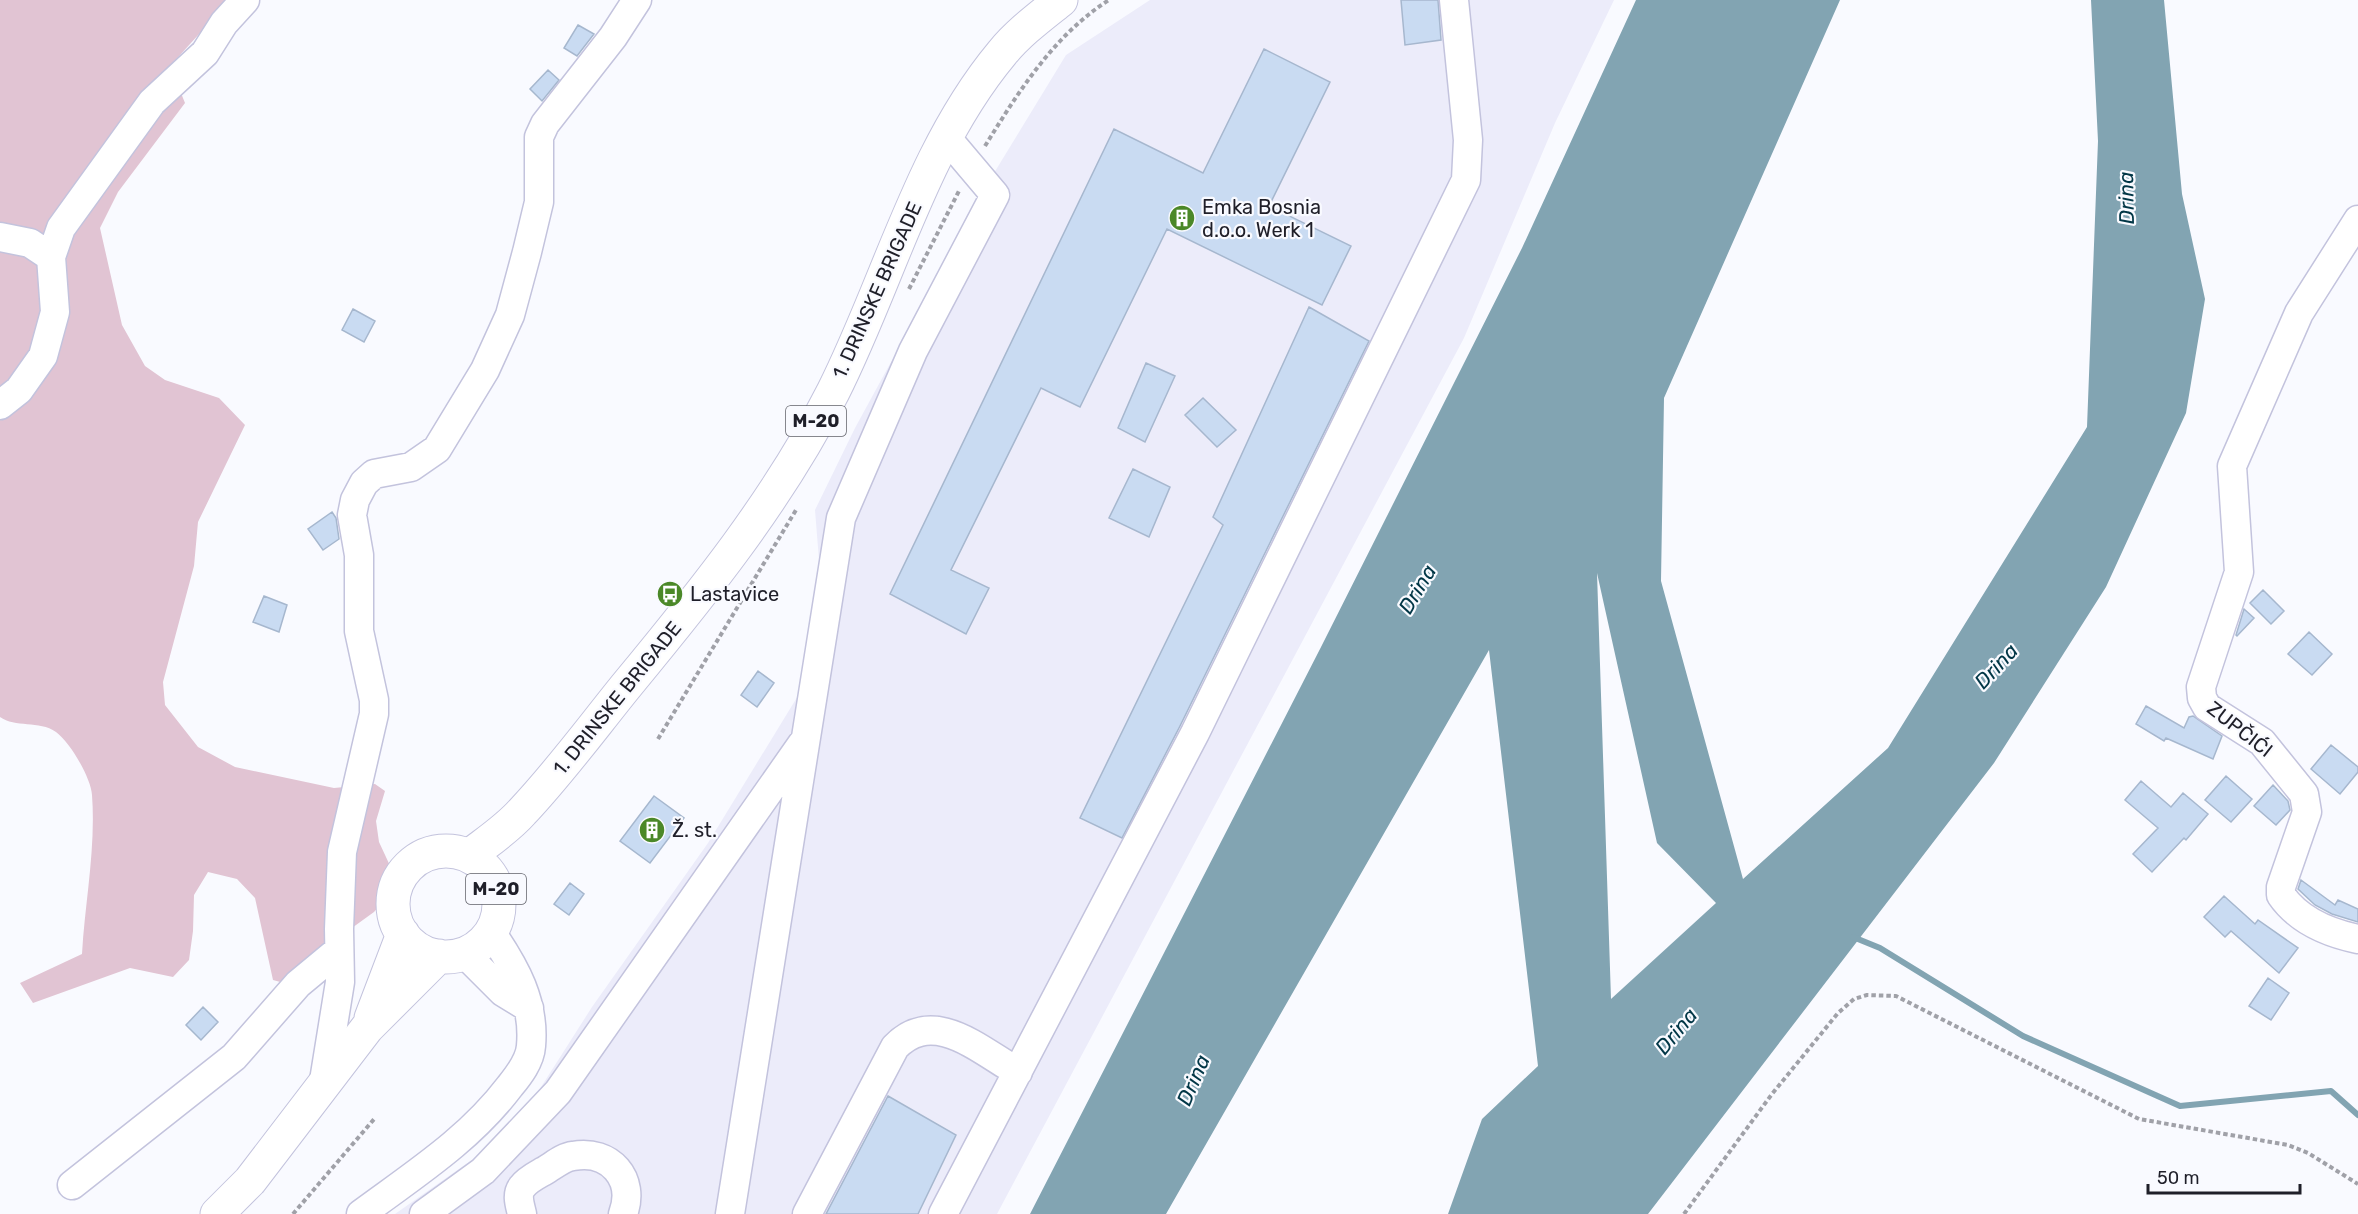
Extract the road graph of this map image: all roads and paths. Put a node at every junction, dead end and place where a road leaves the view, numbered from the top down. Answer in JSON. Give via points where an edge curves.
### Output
{"nodes":[{"id":1,"x":245,"y":0,"type":"edge"},
{"id":2,"x":637,"y":0,"type":"edge"},
{"id":3,"x":1061,"y":0,"type":"edge"},
{"id":4,"x":1454,"y":0,"type":"edge"},
{"id":5,"x":946,"y":137,"type":"junction"},
{"id":6,"x":2358,"y":220,"type":"edge"},
{"id":7,"x":0,"y":237,"type":"edge"},
{"id":8,"x":51,"y":257,"type":"junction"},
{"id":9,"x":0,"y":405,"type":"edge"},
{"id":10,"x":806,"y":739,"type":"junction"},
{"id":11,"x":521,"y":814,"type":"junction"},
{"id":12,"x":469,"y":856,"type":"junction"},
{"id":13,"x":494,"y":881,"type":"junction"},
{"id":14,"x":491,"y":932,"type":"junction"},
{"id":15,"x":403,"y":934,"type":"junction"},
{"id":16,"x":2358,"y":939,"type":"edge"},
{"id":17,"x":339,"y":950,"type":"junction"},
{"id":18,"x":452,"y":955,"type":"junction"},
{"id":19,"x":529,"y":1008,"type":"junction"},
{"id":20,"x":367,"y":1028,"type":"junction"},
{"id":21,"x":1017,"y":1072,"type":"junction"},
{"id":22,"x":323,"y":1087,"type":"junction"},
{"id":23,"x":375,"y":1119,"type":"dead end"},
{"id":24,"x":2358,"y":1184,"type":"edge"},
{"id":25,"x":72,"y":1185,"type":"dead end"},
{"id":26,"x":217,"y":1214,"type":"edge"},
{"id":27,"x":293,"y":1214,"type":"edge"},
{"id":28,"x":361,"y":1214,"type":"edge"},
{"id":29,"x":424,"y":1214,"type":"edge"},
{"id":30,"x":522,"y":1214,"type":"edge"},
{"id":31,"x":623,"y":1214,"type":"edge"},
{"id":32,"x":729,"y":1214,"type":"edge"},
{"id":33,"x":807,"y":1214,"type":"edge"},
{"id":34,"x":943,"y":1214,"type":"edge"},
{"id":35,"x":1684,"y":1214,"type":"edge"}],
"edges":[{"from":1,"to":8,"type":"street","via":[[205,53],[152,102],[61,228]]},
{"from":2,"to":17,"type":"street","via":[[539,137],[539,202],[510,315],[485,370],[437,449],[411,467],[374,474],[355,500],[352,515],[359,555],[359,631],[374,707],[342,852]]},
{"from":3,"to":5,"type":"main road","name":"1. DRINSKE BRIGADE","number":"M-20","via":[[1004,51]]},
{"from":4,"to":21,"type":"street","via":[[1468,140],[1466,180],[1195,733]]},
{"from":5,"to":10,"type":"street","via":[[995,195],[913,351],[841,518]]},
{"from":5,"to":11,"type":"main road","name":"1. DRINSKE BRIGADE","number":"M-20","via":[[832,393],[762,511],[697,600]]},
{"from":6,"to":16,"type":"street","name":"ZUPČIĆI","via":[[2300,314],[2232,466],[2239,572],[2201,687],[2206,707],[2262,742],[2304,794],[2307,812],[2281,896],[2309,922]]},
{"from":7,"to":8,"type":"street","via":[[30,243]]},
{"from":8,"to":9,"type":"street","via":[[55,312],[43,356],[19,390]]},
{"from":10,"to":29,"type":"street","via":[[558,1092],[483,1171]]},
{"from":10,"to":32,"type":"street"},
{"from":11,"to":12,"type":"main road","number":"M-20"},
{"from":11,"to":13,"type":"main road","number":"M-20"},
{"from":12,"to":13,"type":"main road","number":"M-20","via":[[484,866]]},
{"from":12,"to":15,"type":"main road","number":"M-20","via":[[435,852],[405,869],[396,884],[393,902],[395,919]]},
{"from":13,"to":14,"type":"main road","number":"M-20","via":[[499,898],[498,916]]},
{"from":14,"to":18,"type":"main road","number":"M-20","via":[[480,945]]},
{"from":14,"to":19,"type":"street","via":[[517,971]]},
{"from":15,"to":18,"type":"main road","via":[[412,945]]},
{"from":15,"to":20,"type":"main road","number":"M-20"},
{"from":17,"to":22,"type":"street","via":[[340,982]]},
{"from":17,"to":25,"type":"street","via":[[298,984],[234,1057]]},
{"from":18,"to":19,"type":"street"},
{"from":18,"to":20,"type":"main road","number":"M-20"},
{"from":19,"to":28,"type":"street","via":[[531,1048],[523,1070],[490,1113],[440,1158]]},
{"from":20,"to":22,"type":"main road","number":"M-20"},
{"from":21,"to":33,"type":"street","via":[[949,1033],[930,1029],[906,1036],[894,1047]]},
{"from":21,"to":34,"type":"street"},
{"from":22,"to":26,"type":"main road","number":"M-20","via":[[250,1181]]},
{"from":23,"to":27,"type":"path"},
{"from":24,"to":35,"type":"path","via":[[2288,1145],[2139,1119],[1896,996],[1867,995],[1854,999],[1838,1012]]},
{"from":30,"to":31,"type":"street","via":[[518,1198],[522,1187],[570,1156],[591,1154],[612,1164],[626,1181],[629,1199]]}]}
